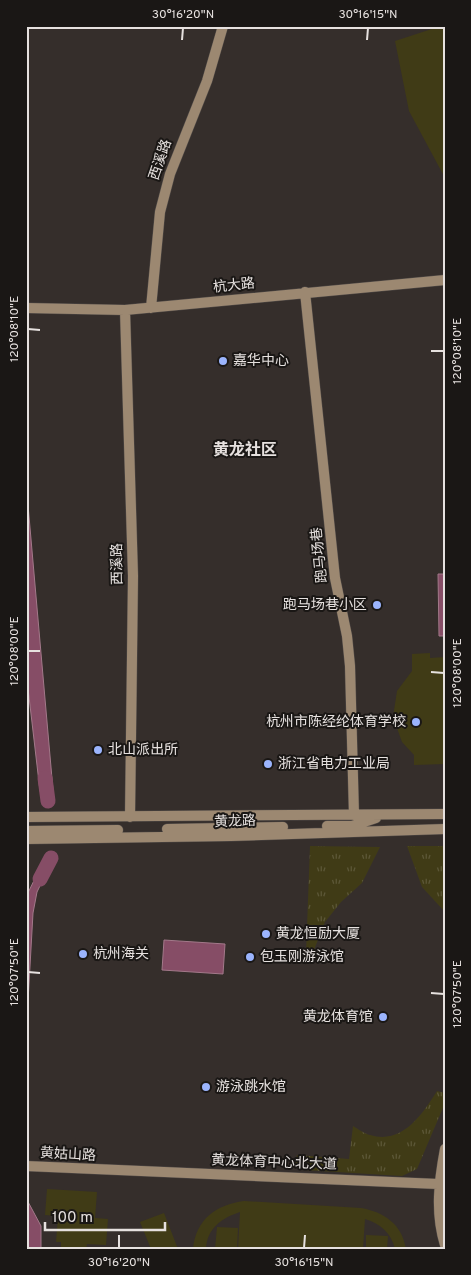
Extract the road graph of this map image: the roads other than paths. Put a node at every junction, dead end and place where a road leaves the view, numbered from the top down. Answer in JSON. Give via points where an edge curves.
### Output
{"nodes":[{"id":1,"x":223,"y":26,"type":"edge"},
{"id":2,"x":445,"y":280,"type":"edge"},
{"id":3,"x":305,"y":292,"type":"junction"},
{"id":4,"x":26,"y":308,"type":"edge"},
{"id":5,"x":151,"y":308,"type":"junction"},
{"id":6,"x":125,"y":310,"type":"junction"},
{"id":7,"x":445,"y":814,"type":"edge"},
{"id":8,"x":354,"y":815,"type":"junction"},
{"id":9,"x":382,"y":816,"type":"junction"},
{"id":10,"x":26,"y":817,"type":"edge"},
{"id":11,"x":130,"y":817,"type":"junction"},
{"id":12,"x":445,"y":829,"type":"edge"},
{"id":13,"x":26,"y":831,"type":"edge"},
{"id":14,"x":26,"y":839,"type":"edge"},
{"id":15,"x":445,"y":1149,"type":"edge"},
{"id":16,"x":26,"y":1166,"type":"edge"},
{"id":17,"x":109,"y":1171,"type":"joint"},
{"id":18,"x":438,"y":1184,"type":"junction"},
{"id":19,"x":445,"y":1245,"type":"edge"}],
"edges":[{"from":1,"to":5,"type":"street","name":"西溪路","via":[[162,203]]},
{"from":2,"to":3,"type":"street","name":"杭大路"},
{"from":3,"to":5,"type":"street","name":"杭大路"},
{"from":3,"to":8,"type":"street","name":"跑马场巷","via":[[335,578],[350,666]]},
{"from":4,"to":6,"type":"street","name":"杭大路"},
{"from":5,"to":6,"type":"street","name":"杭大路"},
{"from":6,"to":11,"type":"street","name":"西溪路","via":[[133,576]]},
{"from":7,"to":9,"type":"street","name":"黄龙路"},
{"from":8,"to":9,"type":"street","name":"黄龙路"},
{"from":8,"to":11,"type":"street","name":"黄龙路"},
{"from":9,"to":13,"type":"street","via":[[352,826]]},
{"from":10,"to":11,"type":"street","name":"黄龙路"},
{"from":12,"to":14,"type":"street","name":"黄龙路"},
{"from":15,"to":18,"type":"street"},
{"from":16,"to":17,"type":"street","name":"黄姑山路"},
{"from":17,"to":18,"type":"street","name":"黄龙体育中心北大道"},
{"from":18,"to":19,"type":"street","via":[[440,1231]]}]}
